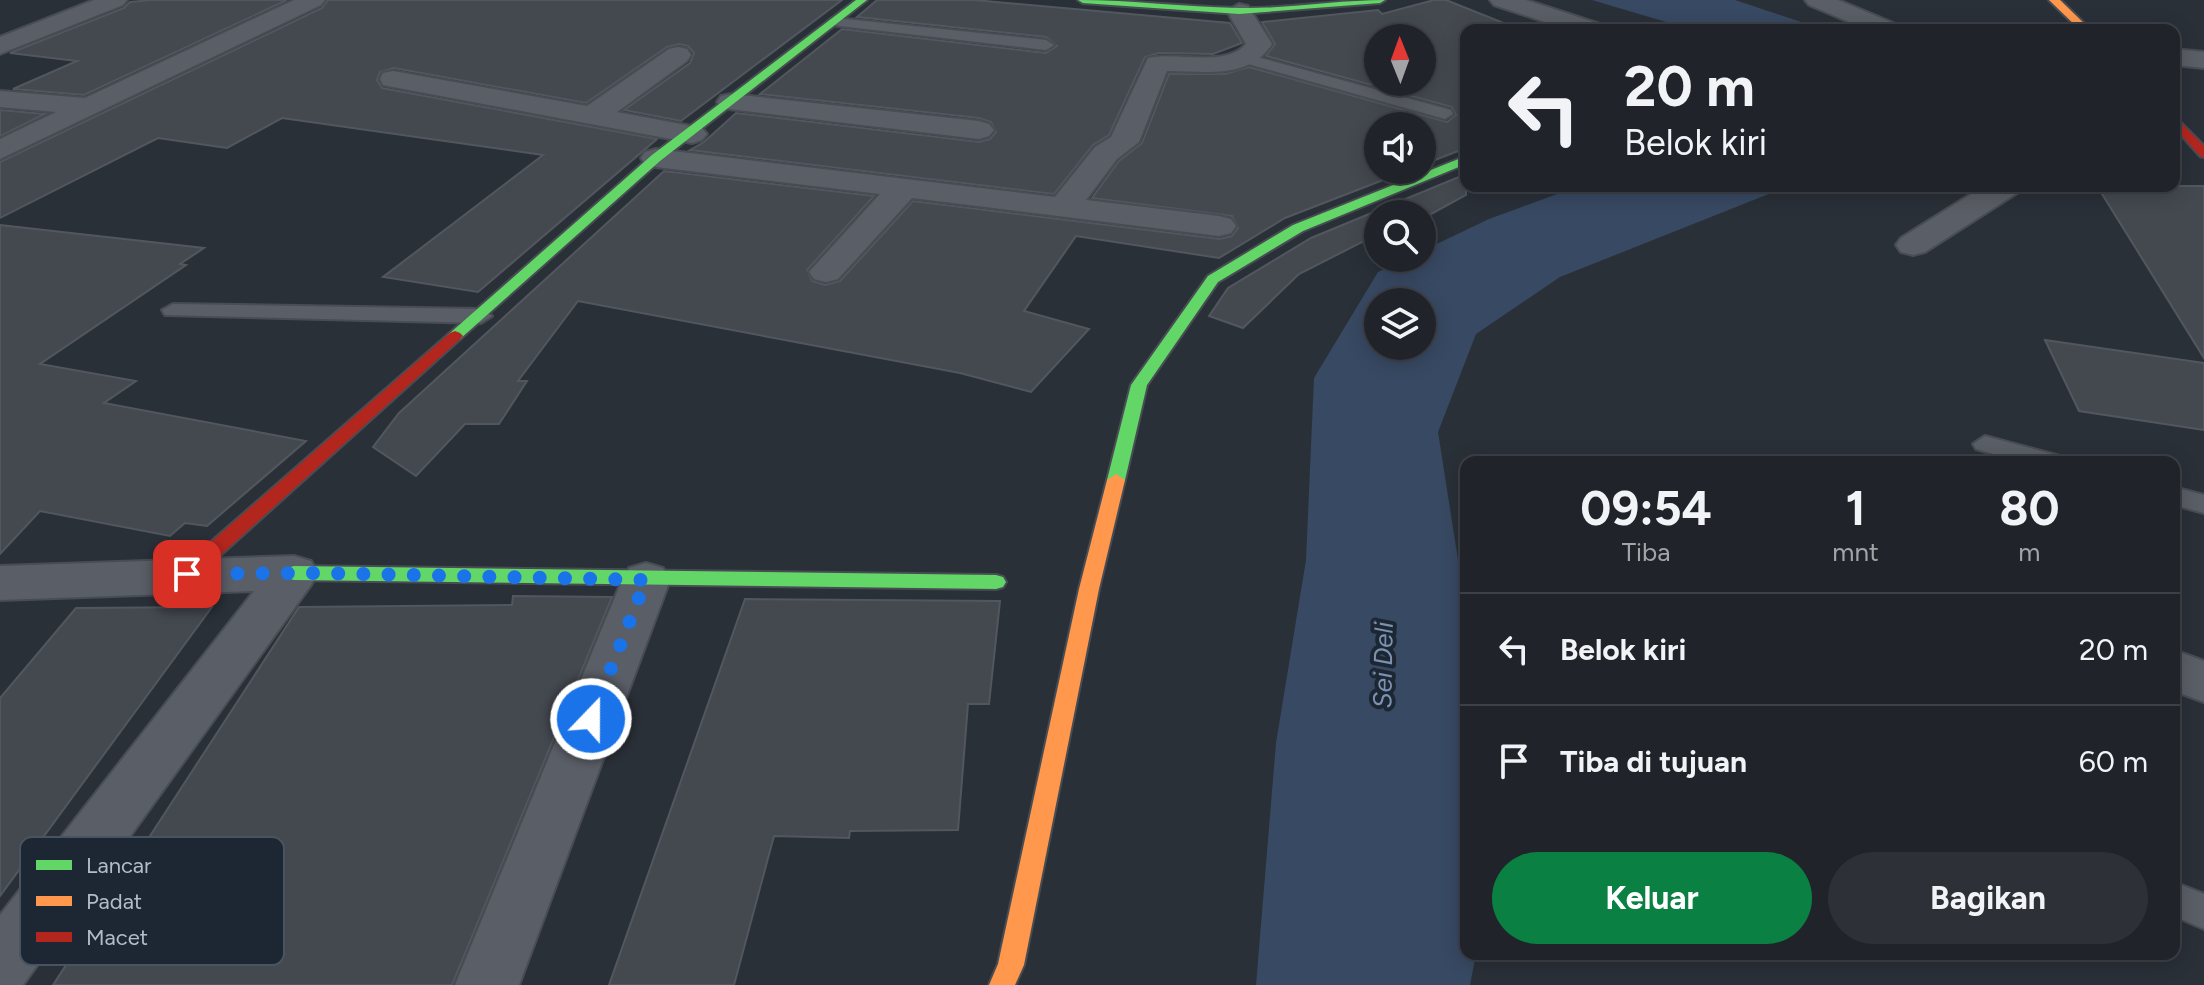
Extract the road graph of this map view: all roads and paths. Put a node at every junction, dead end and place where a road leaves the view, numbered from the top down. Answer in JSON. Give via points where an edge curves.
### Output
{"nodes":[{"id":1,"x":115,"y":0,"type":"edge"},
{"id":2,"x":313,"y":0,"type":"edge"},
{"id":3,"x":862,"y":0,"type":"edge"},
{"id":4,"x":1083,"y":0,"type":"edge"},
{"id":5,"x":1380,"y":0,"type":"edge"},
{"id":6,"x":1502,"y":0,"type":"edge"},
{"id":7,"x":1817,"y":0,"type":"edge"},
{"id":8,"x":2054,"y":0,"type":"edge"},
{"id":9,"x":2078,"y":0,"type":"edge"},
{"id":10,"x":1239,"y":11,"type":"junction"},
{"id":11,"x":836,"y":22,"type":"junction"},
{"id":12,"x":1576,"y":24,"type":"edge"},
{"id":13,"x":1875,"y":24,"type":"edge"},
{"id":14,"x":2090,"y":24,"type":"edge"},
{"id":15,"x":2091,"y":24,"type":"edge"},
{"id":16,"x":1046,"y":45,"type":"dead end"},
{"id":17,"x":0,"y":46,"type":"edge"},
{"id":18,"x":678,"y":55,"type":"dead end"},
{"id":19,"x":2180,"y":58,"type":"edge"},
{"id":20,"x":1246,"y":59,"type":"junction"},
{"id":21,"x":2204,"y":60,"type":"edge"},
{"id":22,"x":393,"y":79,"type":"dead end"},
{"id":23,"x":0,"y":99,"type":"edge"},
{"id":24,"x":731,"y":102,"type":"junction"},
{"id":25,"x":90,"y":107,"type":"junction"},
{"id":26,"x":595,"y":114,"type":"junction"},
{"id":27,"x":1445,"y":114,"type":"dead end"},
{"id":28,"x":2180,"y":127,"type":"edge"},
{"id":29,"x":979,"y":130,"type":"dead end"},
{"id":30,"x":692,"y":134,"type":"junction"},
{"id":31,"x":0,"y":150,"type":"edge"},
{"id":32,"x":2204,"y":153,"type":"edge"},
{"id":33,"x":656,"y":158,"type":"junction"},
{"id":34,"x":1460,"y":162,"type":"edge"},
{"id":35,"x":903,"y":189,"type":"junction"},
{"id":36,"x":1997,"y":192,"type":"edge"},
{"id":37,"x":1063,"y":208,"type":"junction"},
{"id":38,"x":1219,"y":226,"type":"dead end"},
{"id":39,"x":1913,"y":245,"type":"dead end"},
{"id":40,"x":826,"y":272,"type":"dead end"},
{"id":41,"x":173,"y":310,"type":"dead end"},
{"id":42,"x":481,"y":316,"type":"junction"},
{"id":43,"x":1985,"y":444,"type":"dead end"},
{"id":44,"x":2029,"y":456,"type":"edge"},
{"id":45,"x":2180,"y":498,"type":"edge"},
{"id":46,"x":2204,"y":504,"type":"edge"},
{"id":47,"x":294,"y":573,"type":"junction"},
{"id":48,"x":187,"y":574,"type":"junction"},
{"id":49,"x":646,"y":580,"type":"junction"},
{"id":50,"x":996,"y":582,"type":"dead end"},
{"id":51,"x":0,"y":583,"type":"edge"},
{"id":52,"x":2180,"y":672,"type":"edge"},
{"id":53,"x":2204,"y":682,"type":"edge"},
{"id":54,"x":96,"y":837,"type":"edge"},
{"id":55,"x":2180,"y":901,"type":"edge"},
{"id":56,"x":2204,"y":912,"type":"edge"},
{"id":57,"x":20,"y":938,"type":"edge"},
{"id":58,"x":0,"y":965,"type":"edge"},
{"id":59,"x":487,"y":985,"type":"edge"},
{"id":60,"x":1002,"y":985,"type":"edge"}],
"edges":[{"from":1,"to":17,"type":"street"},
{"from":2,"to":25,"type":"street"},
{"from":3,"to":11,"type":"main road"},
{"from":4,"to":10,"type":"main road"},
{"from":5,"to":10,"type":"main road"},
{"from":6,"to":12,"type":"street"},
{"from":7,"to":13,"type":"street"},
{"from":8,"to":14,"type":"main road"},
{"from":9,"to":15,"type":"main road"},
{"from":10,"to":20,"type":"street","via":[[1259,44]]},
{"from":11,"to":16,"type":"lane"},
{"from":11,"to":24,"type":"main road"},
{"from":18,"to":26,"type":"street"},
{"from":19,"to":21,"type":"street"},
{"from":20,"to":27,"type":"lane"},
{"from":20,"to":37,"type":"street","via":[[1157,64],[1124,142],[1106,153]]},
{"from":22,"to":26,"type":"street"},
{"from":23,"to":25,"type":"street"},
{"from":24,"to":29,"type":"street"},
{"from":24,"to":30,"type":"main road"},
{"from":25,"to":31,"type":"street"},
{"from":26,"to":30,"type":"street"},
{"from":28,"to":32,"type":"main road"},
{"from":30,"to":33,"type":"main road"},
{"from":33,"to":35,"type":"street"},
{"from":33,"to":42,"type":"main road"},
{"from":34,"to":60,"type":"main road","via":[[1298,228],[1213,279],[1139,385],[1089,589],[1011,965]]},
{"from":35,"to":37,"type":"street"},
{"from":35,"to":40,"type":"street"},
{"from":36,"to":39,"type":"street"},
{"from":37,"to":38,"type":"street"},
{"from":41,"to":42,"type":"lane"},
{"from":42,"to":48,"type":"main road"},
{"from":43,"to":44,"type":"lane"},
{"from":45,"to":46,"type":"lane"},
{"from":47,"to":48,"type":"street"},
{"from":47,"to":49,"type":"main road"},
{"from":47,"to":54,"type":"street"},
{"from":48,"to":51,"type":"street"},
{"from":49,"to":50,"type":"main road"},
{"from":49,"to":59,"type":"street"},
{"from":52,"to":53,"type":"street"},
{"from":55,"to":56,"type":"lane"},
{"from":57,"to":58,"type":"street"}]}
